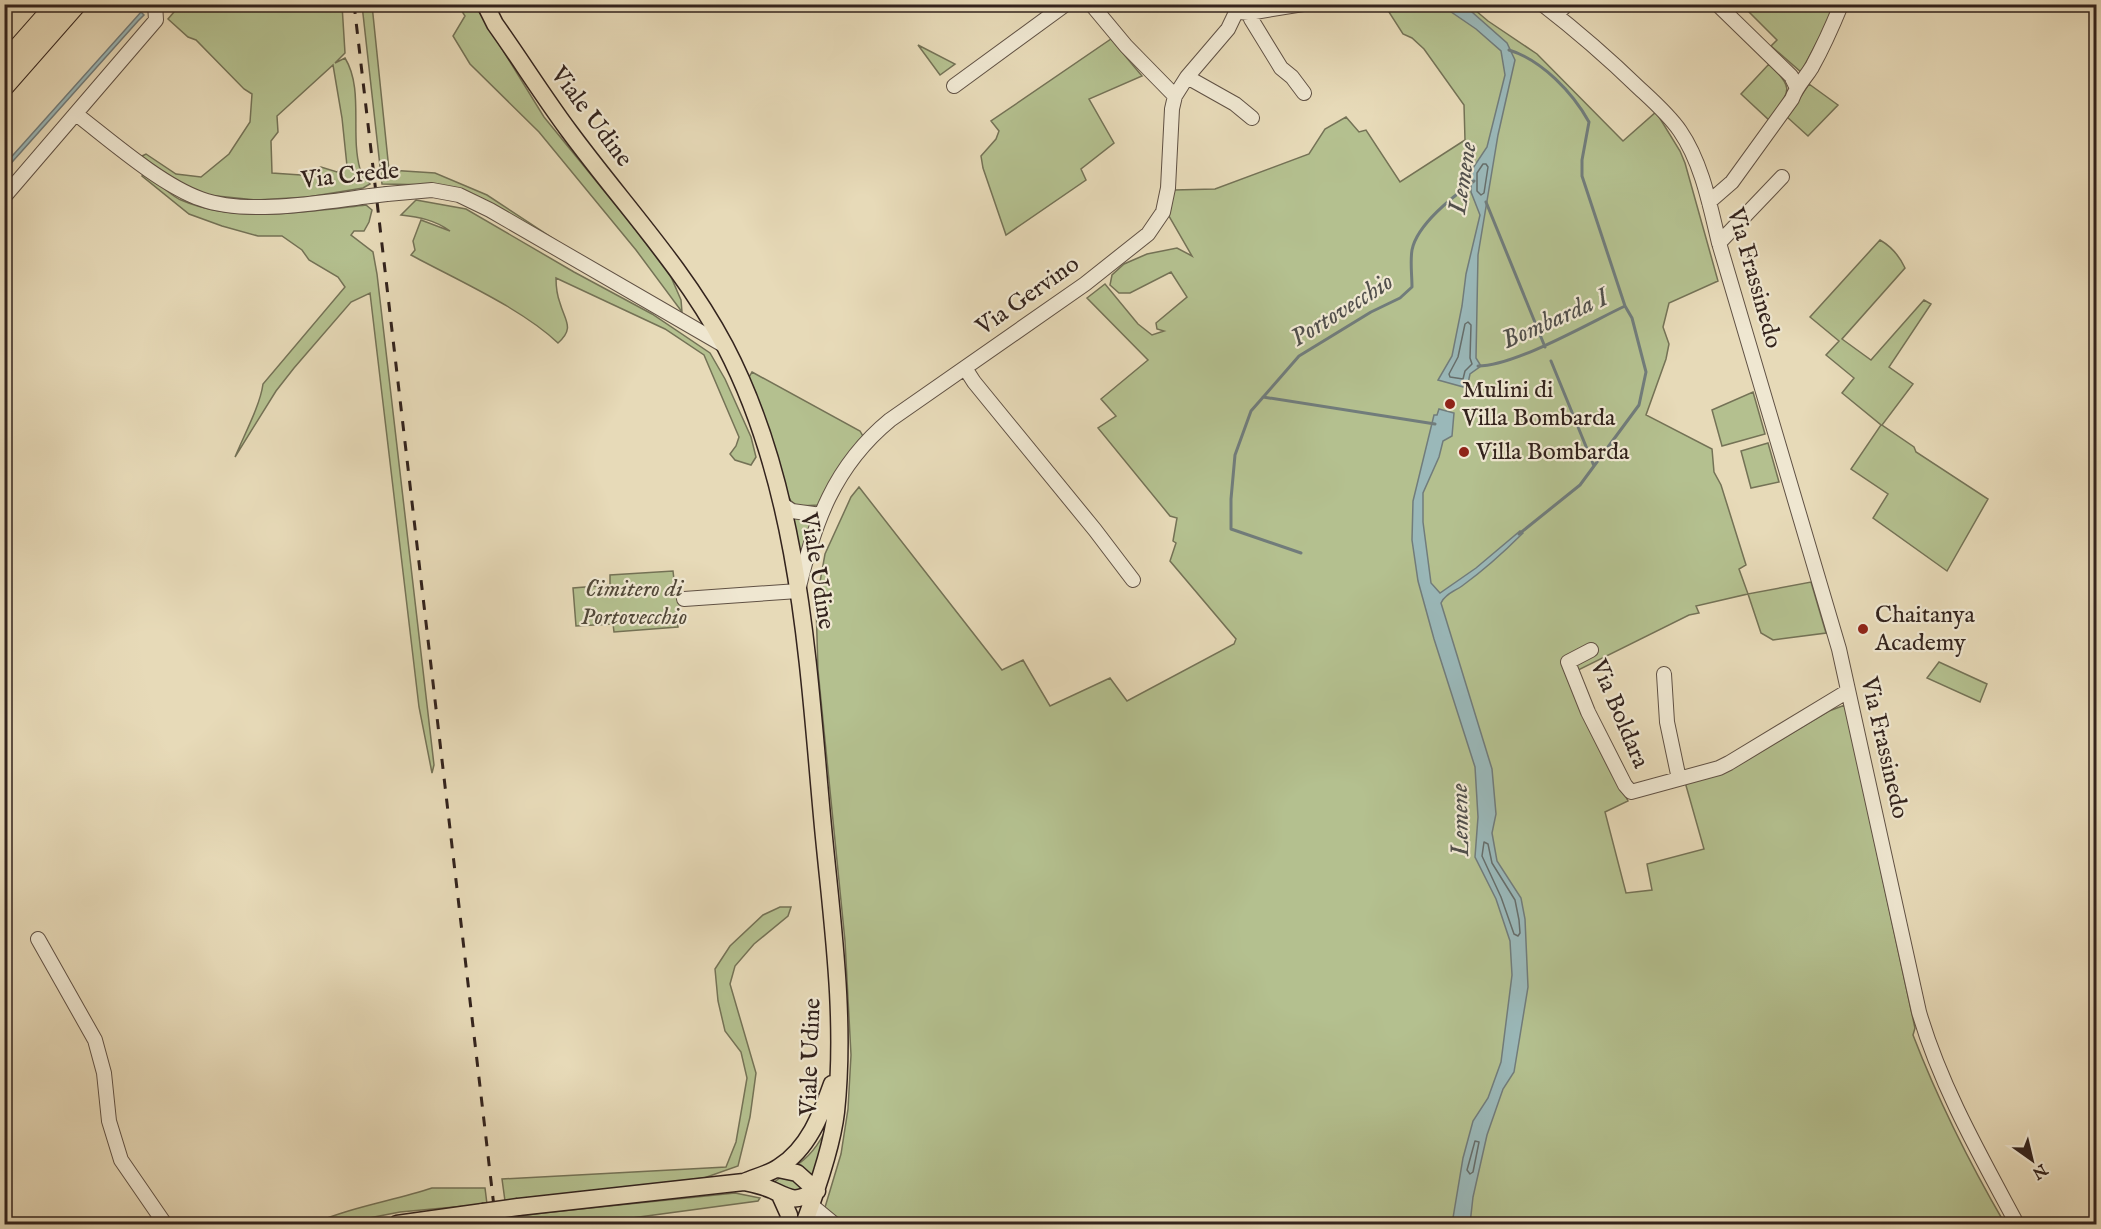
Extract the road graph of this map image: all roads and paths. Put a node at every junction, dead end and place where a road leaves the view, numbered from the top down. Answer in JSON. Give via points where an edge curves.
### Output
{"nodes":[{"id":1,"x":57,"y":4,"type":"edge"},
{"id":2,"x":76,"y":4,"type":"edge"},
{"id":3,"x":155,"y":4,"type":"edge"},
{"id":4,"x":485,"y":4,"type":"edge"},
{"id":5,"x":1066,"y":4,"type":"edge"},
{"id":6,"x":1091,"y":4,"type":"edge"},
{"id":7,"x":1303,"y":4,"type":"edge"},
{"id":8,"x":1542,"y":4,"type":"edge"},
{"id":9,"x":1567,"y":4,"type":"edge"},
{"id":10,"x":1717,"y":4,"type":"edge"},
{"id":11,"x":1841,"y":5,"type":"edge"},
{"id":12,"x":1242,"y":10,"type":"edge"},
{"id":13,"x":1556,"y":15,"type":"junction"},
{"id":14,"x":4,"y":64,"type":"edge"},
{"id":15,"x":1187,"y":77,"type":"junction"},
{"id":16,"x":4,"y":86,"type":"edge"},
{"id":17,"x":954,"y":86,"type":"dead end"},
{"id":18,"x":1796,"y":86,"type":"junction"},
{"id":19,"x":1171,"y":93,"type":"junction"},
{"id":20,"x":1304,"y":93,"type":"dead end"},
{"id":21,"x":76,"y":114,"type":"junction"},
{"id":22,"x":1252,"y":118,"type":"dead end"},
{"id":23,"x":1782,"y":177,"type":"dead end"},
{"id":24,"x":4,"y":197,"type":"edge"},
{"id":25,"x":1709,"y":202,"type":"junction"},
{"id":26,"x":1719,"y":243,"type":"junction"},
{"id":27,"x":724,"y":346,"type":"junction"},
{"id":28,"x":965,"y":368,"type":"junction"},
{"id":29,"x":783,"y":505,"type":"junction"},
{"id":30,"x":821,"y":515,"type":"junction"},
{"id":31,"x":1132,"y":580,"type":"dead end"},
{"id":32,"x":798,"y":591,"type":"junction"},
{"id":33,"x":684,"y":599,"type":"dead end"},
{"id":34,"x":1591,"y":650,"type":"dead end"},
{"id":35,"x":1664,"y":674,"type":"dead end"},
{"id":36,"x":1848,"y":691,"type":"junction"},
{"id":37,"x":1679,"y":779,"type":"junction"},
{"id":38,"x":38,"y":939,"type":"dead end"},
{"id":39,"x":839,"y":1063,"type":"junction"},
{"id":40,"x":778,"y":1168,"type":"junction"},
{"id":41,"x":744,"y":1182,"type":"junction"},
{"id":42,"x":780,"y":1196,"type":"junction"},
{"id":43,"x":814,"y":1198,"type":"junction"},
{"id":44,"x":165,"y":1224,"type":"edge"},
{"id":45,"x":398,"y":1224,"type":"edge"},
{"id":46,"x":788,"y":1224,"type":"edge"},
{"id":47,"x":804,"y":1224,"type":"edge"},
{"id":48,"x":834,"y":1224,"type":"edge"},
{"id":49,"x":2017,"y":1224,"type":"edge"}],
"edges":[{"from":1,"to":14,"type":"highway"},
{"from":2,"to":16,"type":"highway"},
{"from":3,"to":21,"type":"street","via":[[156,20]]},
{"from":4,"to":27,"type":"main road","name":"Viale Udine","via":[[569,131],[690,287]]},
{"from":5,"to":17,"type":"street"},
{"from":6,"to":19,"type":"street"},
{"from":7,"to":12,"type":"street"},
{"from":8,"to":13,"type":"street","name":"Via Frassinedo"},
{"from":9,"to":13,"type":"street"},
{"from":10,"to":18,"type":"street","via":[[1791,76]]},
{"from":11,"to":18,"type":"street","name":"Via Frassinedo","via":[[1826,42],[1807,76]]},
{"from":12,"to":15,"type":"street","name":"Via Gervino"},
{"from":12,"to":20,"type":"street","via":[[1281,68]]},
{"from":13,"to":25,"type":"street","name":"Via Frassinedo","via":[[1589,40],[1673,121],[1687,142]]},
{"from":15,"to":19,"type":"street","name":"Via Gervino"},
{"from":15,"to":22,"type":"street"},
{"from":18,"to":25,"type":"street","name":"Via Frassinedo","via":[[1792,99],[1732,182]]},
{"from":19,"to":28,"type":"street","name":"Via Gervino","via":[[1168,188],[1163,212],[1148,234],[1085,284]]},
{"from":21,"to":24,"type":"street"},
{"from":21,"to":27,"type":"street","name":"Via Crede","bridge":true,"via":[[175,187],[202,200],[277,207],[432,190],[459,195]]},
{"from":23,"to":26,"type":"street"},
{"from":25,"to":26,"type":"street","name":"Via Frassinedo"},
{"from":26,"to":36,"type":"street","name":"Via Frassinedo"},
{"from":27,"to":29,"type":"main road","name":"Viale Udine","via":[[750,398]]},
{"from":28,"to":30,"type":"street","name":"Via Gervino","via":[[873,434],[847,466]]},
{"from":28,"to":31,"type":"street"},
{"from":29,"to":30,"type":"street","via":[[792,511]]},
{"from":29,"to":32,"type":"main road","name":"Viale Udine"},
{"from":30,"to":32,"type":"street","name":"Via Gervino"},
{"from":32,"to":33,"type":"street"},
{"from":32,"to":39,"type":"main road","name":"Viale Udine","via":[[839,998]]},
{"from":34,"to":37,"type":"street","name":"Via Boldara","via":[[1568,662],[1588,712],[1629,790],[1634,792]]},
{"from":35,"to":37,"type":"street","name":"Via Boldara","via":[[1667,722]]},
{"from":36,"to":37,"type":"street","name":"Via Boldara","via":[[1739,758]]},
{"from":36,"to":49,"type":"street","name":"Via Frassinedo","via":[[1928,1043],[1958,1114]]},
{"from":38,"to":44,"type":"street","via":[[94,1040],[104,1073],[109,1121],[121,1160]]},
{"from":39,"to":40,"type":"main road","via":[[824,1108],[807,1138],[794,1156]]},
{"from":39,"to":43,"type":"main road","name":"Viale Udine","via":[[836,1116]]},
{"from":40,"to":41,"type":"main road"},
{"from":40,"to":43,"type":"main road","via":[[797,1173]]},
{"from":41,"to":42,"type":"main road"},
{"from":41,"to":45,"type":"main road","bridge":true},
{"from":42,"to":43,"type":"main road"},
{"from":42,"to":46,"type":"main road","via":[[789,1215]]},
{"from":43,"to":47,"type":"main road","name":"Viale Udine"},
{"from":43,"to":48,"type":"street"}]}
